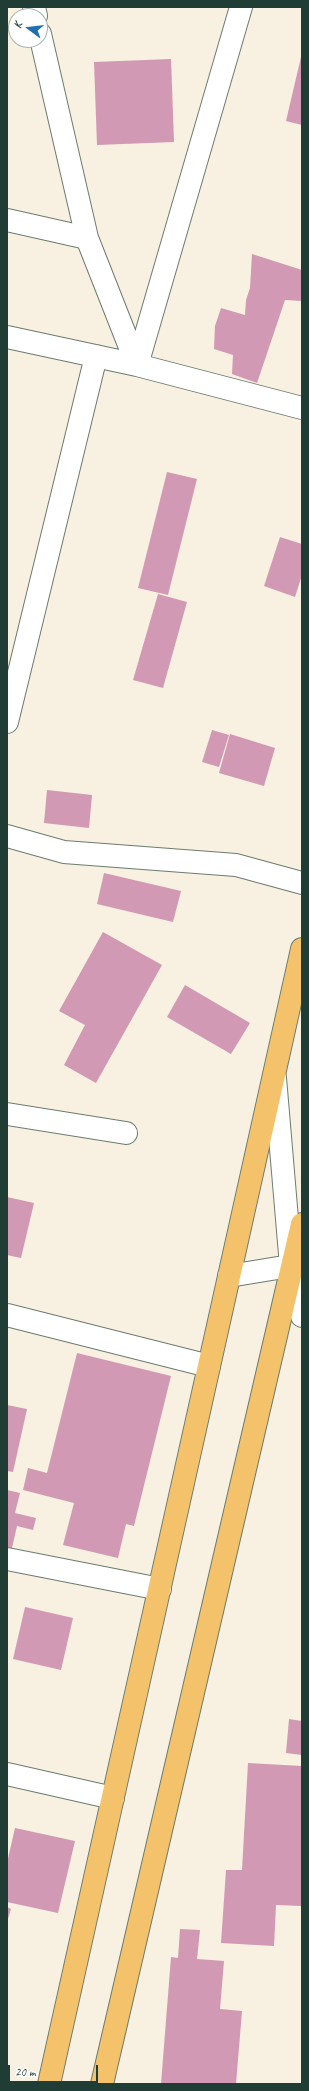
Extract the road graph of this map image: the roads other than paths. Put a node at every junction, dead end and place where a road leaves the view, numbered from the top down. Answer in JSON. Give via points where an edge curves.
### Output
{"nodes":[{"id":1,"x":240,"y":7,"type":"edge"},
{"id":2,"x":43,"y":48,"type":"edge"},
{"id":3,"x":7,"y":220,"type":"edge"},
{"id":4,"x":86,"y":238,"type":"junction"},
{"id":5,"x":7,"y":337,"type":"edge"},
{"id":6,"x":96,"y":356,"type":"junction"},
{"id":7,"x":137,"y":365,"type":"junction"},
{"id":8,"x":302,"y":408,"type":"edge"},
{"id":9,"x":7,"y":722,"type":"edge"},
{"id":10,"x":7,"y":836,"type":"edge"},
{"id":11,"x":302,"y":883,"type":"edge"},
{"id":12,"x":302,"y":949,"type":"edge"},
{"id":13,"x":274,"y":1073,"type":"junction"},
{"id":14,"x":7,"y":1114,"type":"edge"},
{"id":15,"x":126,"y":1133,"type":"dead end"},
{"id":16,"x":302,"y":1224,"type":"edge"},
{"id":17,"x":297,"y":1265,"type":"edge"},
{"id":18,"x":229,"y":1276,"type":"junction"},
{"id":19,"x":7,"y":1314,"type":"edge"},
{"id":20,"x":302,"y":1316,"type":"edge"},
{"id":21,"x":209,"y":1366,"type":"junction"},
{"id":22,"x":7,"y":1559,"type":"edge"},
{"id":23,"x":160,"y":1589,"type":"junction"},
{"id":24,"x":7,"y":1774,"type":"edge"},
{"id":25,"x":113,"y":1798,"type":"junction"},
{"id":26,"x":49,"y":2084,"type":"edge"},
{"id":27,"x":102,"y":2084,"type":"edge"}],
"edges":[{"from":1,"to":7,"type":"street"},
{"from":2,"to":4,"type":"street"},
{"from":3,"to":4,"type":"street"},
{"from":4,"to":7,"type":"street"},
{"from":5,"to":6,"type":"street"},
{"from":6,"to":7,"type":"street"},
{"from":6,"to":9,"type":"street"},
{"from":7,"to":8,"type":"street"},
{"from":10,"to":11,"type":"street","via":[[64,852],[236,865]]},
{"from":12,"to":13,"type":"main road"},
{"from":13,"to":17,"type":"street"},
{"from":13,"to":18,"type":"main road"},
{"from":14,"to":15,"type":"street"},
{"from":16,"to":17,"type":"main road"},
{"from":17,"to":18,"type":"street"},
{"from":17,"to":20,"type":"street"},
{"from":17,"to":27,"type":"main road"},
{"from":18,"to":21,"type":"main road"},
{"from":19,"to":21,"type":"street"},
{"from":21,"to":23,"type":"main road"},
{"from":22,"to":23,"type":"street"},
{"from":23,"to":25,"type":"main road"},
{"from":24,"to":25,"type":"street"},
{"from":25,"to":26,"type":"main road"}]}
